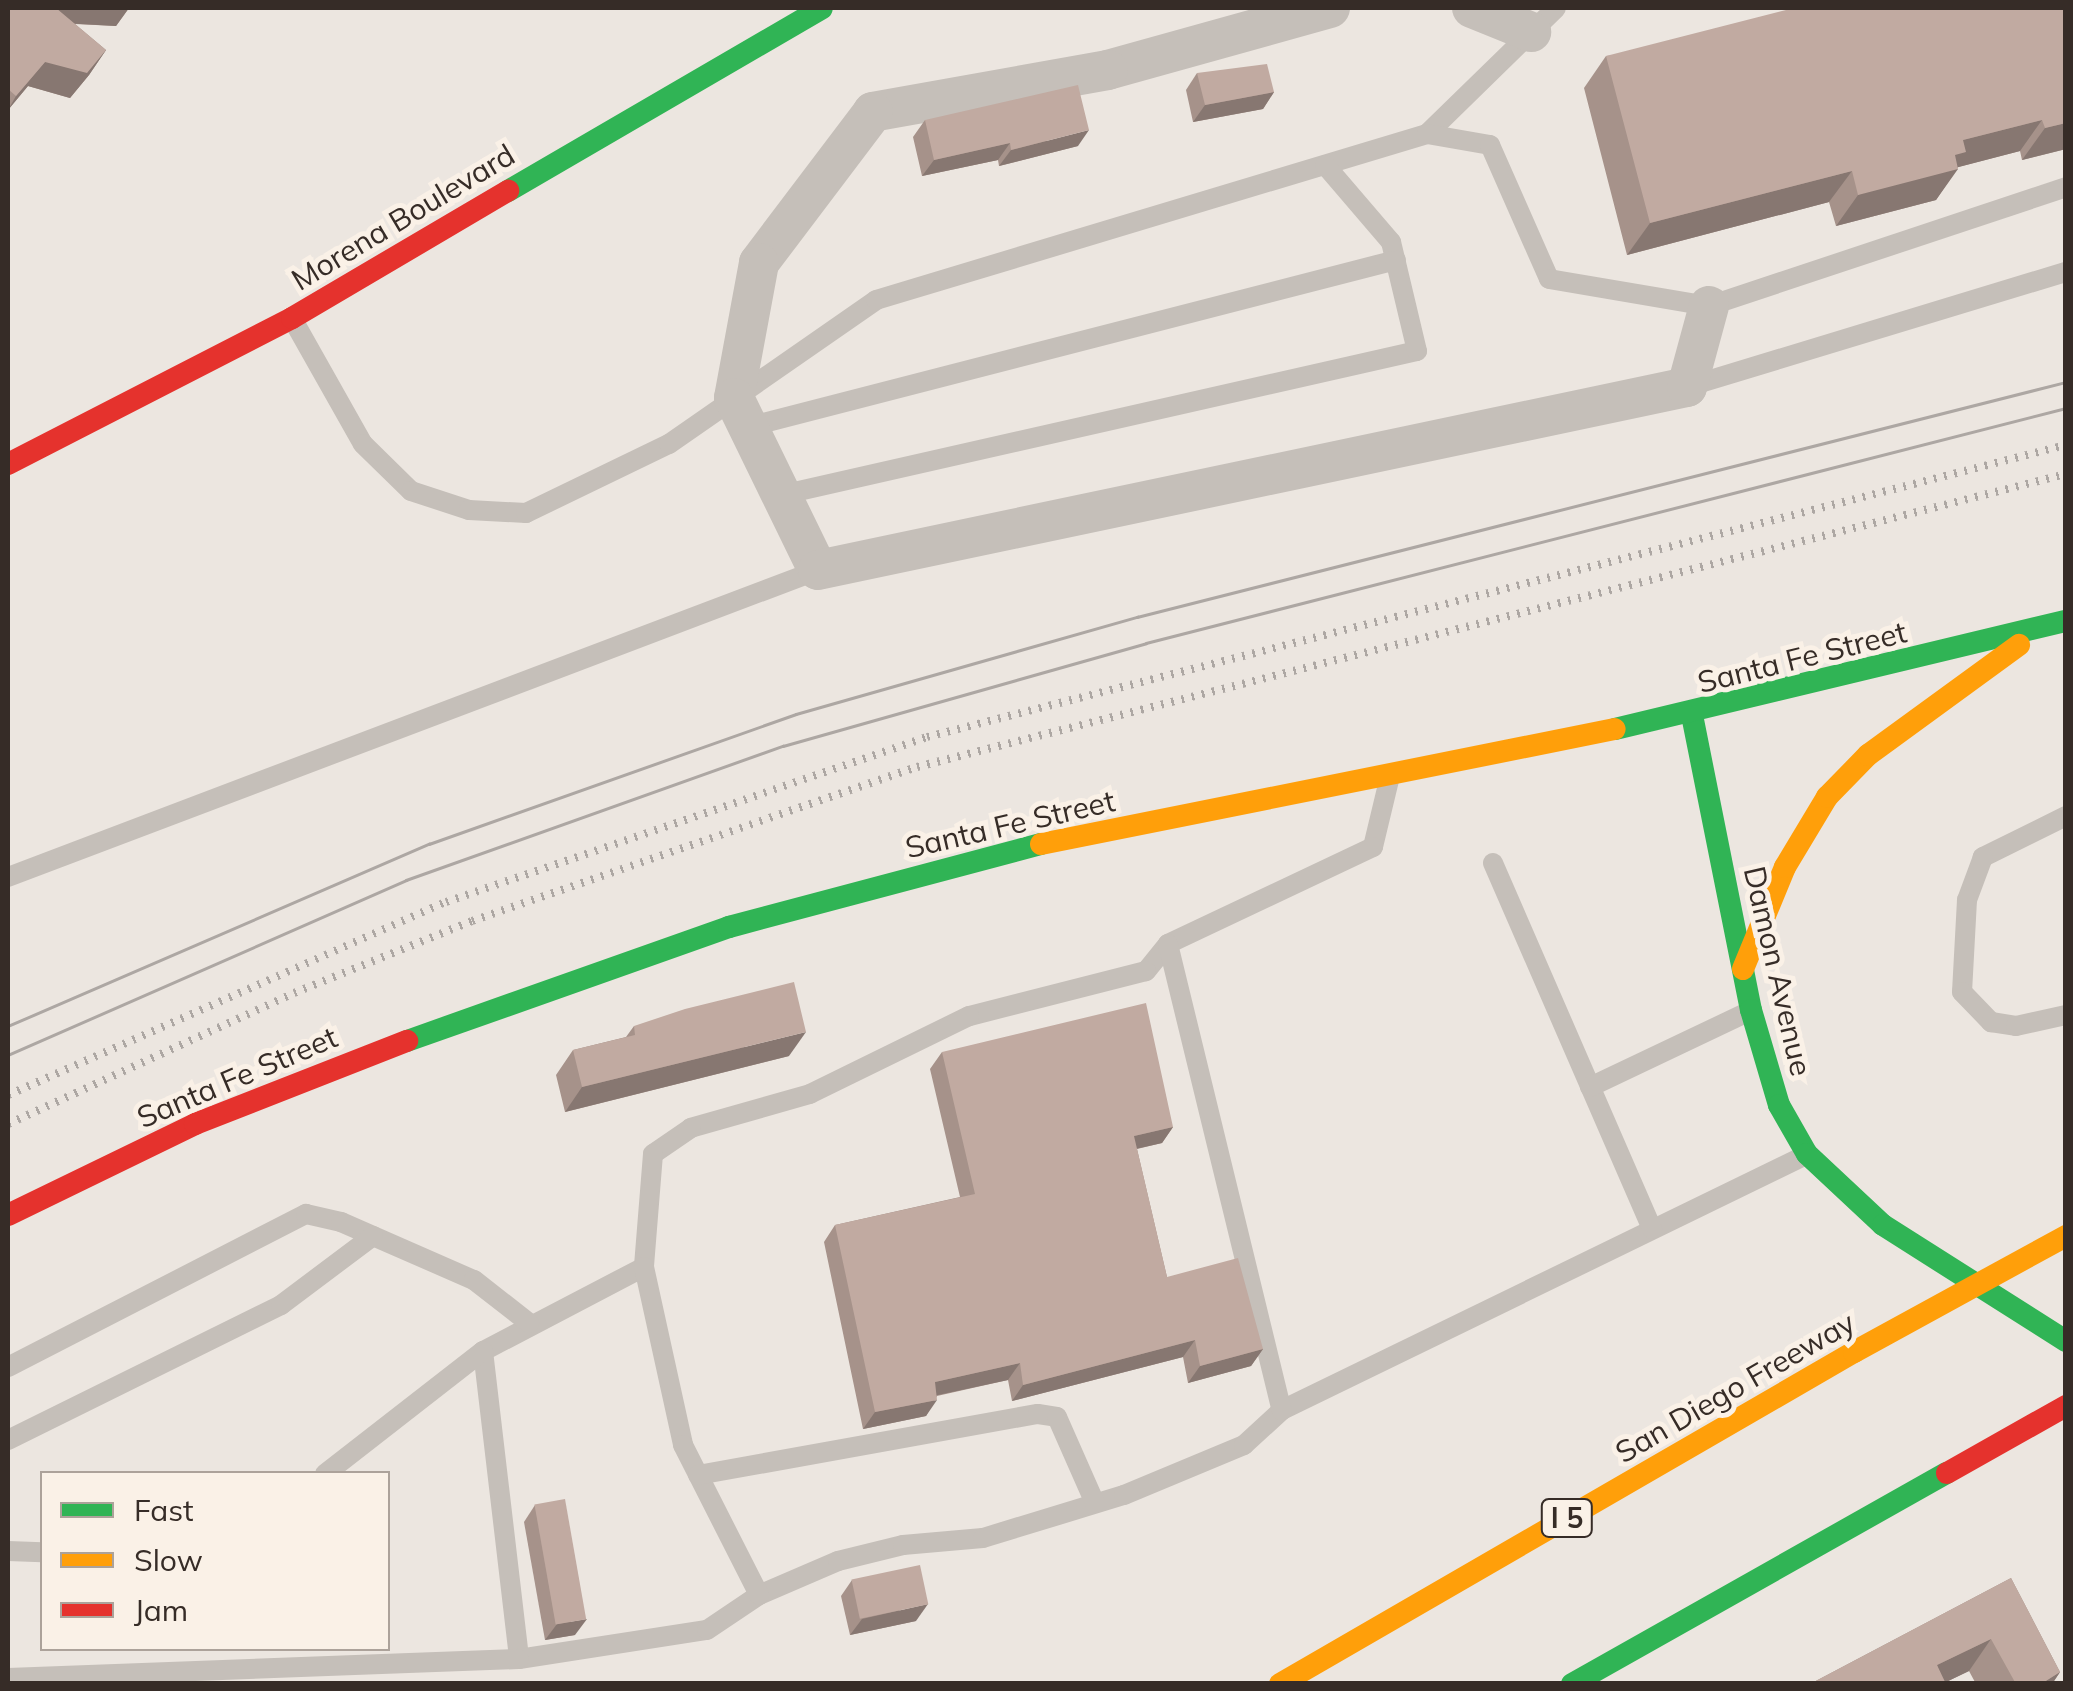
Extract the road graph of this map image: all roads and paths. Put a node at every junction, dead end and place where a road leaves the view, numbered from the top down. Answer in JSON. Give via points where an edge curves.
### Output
{"nodes":[{"id":1,"x":822,"y":8,"type":"edge"},
{"id":2,"x":1330,"y":8,"type":"edge"},
{"id":3,"x":1472,"y":8,"type":"edge"},
{"id":4,"x":1544,"y":20,"type":"edge"},
{"id":5,"x":1427,"y":134,"type":"junction"},
{"id":6,"x":1325,"y":165,"type":"junction"},
{"id":7,"x":2066,"y":187,"type":"edge"},
{"id":8,"x":1396,"y":260,"type":"junction"},
{"id":9,"x":2066,"y":272,"type":"edge"},
{"id":10,"x":1708,"y":306,"type":"junction"},
{"id":11,"x":292,"y":318,"type":"junction"},
{"id":12,"x":1687,"y":387,"type":"junction"},
{"id":13,"x":741,"y":413,"type":"junction"},
{"id":14,"x":8,"y":464,"type":"edge"},
{"id":15,"x":781,"y":495,"type":"junction"},
{"id":16,"x":818,"y":570,"type":"junction"},
{"id":17,"x":2054,"y":625,"type":"edge"},
{"id":18,"x":1692,"y":715,"type":"junction"},
{"id":19,"x":1391,"y":769,"type":"junction"},
{"id":20,"x":2066,"y":816,"type":"edge"},
{"id":21,"x":1493,"y":863,"type":"dead end"},
{"id":22,"x":8,"y":877,"type":"edge"},
{"id":23,"x":1168,"y":944,"type":"junction"},
{"id":24,"x":1743,"y":969,"type":"junction"},
{"id":25,"x":1751,"y":1010,"type":"junction"},
{"id":26,"x":2066,"y":1015,"type":"edge"},
{"id":27,"x":1590,"y":1087,"type":"junction"},
{"id":28,"x":1807,"y":1154,"type":"junction"},
{"id":29,"x":8,"y":1214,"type":"edge"},
{"id":30,"x":1652,"y":1229,"type":"junction"},
{"id":31,"x":374,"y":1236,"type":"junction"},
{"id":32,"x":2066,"y":1236,"type":"edge"},
{"id":33,"x":644,"y":1267,"type":"junction"},
{"id":34,"x":530,"y":1323,"type":"junction"},
{"id":35,"x":2066,"y":1341,"type":"edge"},
{"id":36,"x":482,"y":1351,"type":"junction"},
{"id":37,"x":8,"y":1366,"type":"edge"},
{"id":38,"x":2066,"y":1406,"type":"edge"},
{"id":39,"x":1282,"y":1410,"type":"junction"},
{"id":40,"x":8,"y":1440,"type":"edge"},
{"id":41,"x":329,"y":1471,"type":"edge"},
{"id":42,"x":698,"y":1475,"type":"junction"},
{"id":43,"x":1096,"y":1503,"type":"junction"},
{"id":44,"x":8,"y":1552,"type":"edge"},
{"id":45,"x":40,"y":1552,"type":"edge"},
{"id":46,"x":759,"y":1596,"type":"junction"},
{"id":47,"x":519,"y":1659,"type":"junction"},
{"id":48,"x":8,"y":1678,"type":"edge"},
{"id":49,"x":1280,"y":1684,"type":"edge"},
{"id":50,"x":1572,"y":1684,"type":"edge"}],
"edges":[{"from":1,"to":11,"type":"main road","name":"Morena Boulevard"},
{"from":2,"to":13,"type":"street","via":[[1108,70],[873,112],[759,263]]},
{"from":3,"to":4,"type":"street"},
{"from":4,"to":5,"type":"lane"},
{"from":5,"to":6,"type":"lane"},
{"from":5,"to":10,"type":"lane","via":[[1490,145],[1549,279]]},
{"from":6,"to":8,"type":"lane","via":[[1391,242]]},
{"from":6,"to":13,"type":"lane","via":[[876,300]]},
{"from":7,"to":10,"type":"lane"},
{"from":8,"to":13,"type":"lane"},
{"from":8,"to":15,"type":"lane","via":[[1417,352]]},
{"from":9,"to":12,"type":"lane"},
{"from":10,"to":12,"type":"street"},
{"from":11,"to":13,"type":"lane","via":[[363,444],[411,490],[469,510],[526,513]]},
{"from":11,"to":14,"type":"main road","name":"Morena Boulevard"},
{"from":12,"to":16,"type":"street"},
{"from":13,"to":15,"type":"street"},
{"from":15,"to":16,"type":"street"},
{"from":16,"to":22,"type":"lane"},
{"from":17,"to":18,"type":"main road","name":"Santa Fe Street"},
{"from":17,"to":24,"type":"main road","via":[[1868,755],[1827,796],[1785,867]]},
{"from":18,"to":19,"type":"main road","name":"Santa Fe Street"},
{"from":18,"to":24,"type":"main road","name":"Damon Avenue"},
{"from":19,"to":23,"type":"lane","via":[[1373,847]]},
{"from":19,"to":29,"type":"main road","name":"Santa Fe Street","via":[[1020,849],[729,927],[563,982],[196,1124]]},
{"from":20,"to":26,"type":"lane","via":[[1983,858],[1967,900],[1962,992],[1991,1022],[2016,1026]]},
{"from":21,"to":27,"type":"lane"},
{"from":23,"to":33,"type":"lane","via":[[1146,971],[969,1016],[810,1094],[692,1128],[654,1154]]},
{"from":23,"to":39,"type":"lane"},
{"from":24,"to":25,"type":"main road","name":"Damon Avenue"},
{"from":25,"to":27,"type":"lane"},
{"from":25,"to":28,"type":"main road","name":"Damon Avenue","via":[[1779,1105]]},
{"from":27,"to":30,"type":"lane"},
{"from":28,"to":30,"type":"lane"},
{"from":28,"to":35,"type":"main road","name":"Damon Avenue","via":[[1883,1226]]},
{"from":30,"to":39,"type":"lane"},
{"from":31,"to":34,"type":"lane","via":[[474,1280]]},
{"from":31,"to":37,"type":"lane","via":[[306,1214]]},
{"from":31,"to":40,"type":"lane","via":[[281,1304]]},
{"from":32,"to":49,"type":"main road","name":"San Diego Freeway","number":"I 5","bridge":true},
{"from":33,"to":34,"type":"lane"},
{"from":33,"to":42,"type":"lane","via":[[683,1445]]},
{"from":34,"to":36,"type":"lane"},
{"from":36,"to":41,"type":"lane"},
{"from":36,"to":47,"type":"lane"},
{"from":38,"to":50,"type":"main road"},
{"from":39,"to":43,"type":"lane","via":[[1244,1445]]},
{"from":42,"to":43,"type":"lane","via":[[1038,1414],[1056,1417],[1064,1429]]},
{"from":42,"to":46,"type":"lane"},
{"from":43,"to":46,"type":"lane","via":[[983,1538],[903,1546],[838,1562]]},
{"from":44,"to":45,"type":"lane"},
{"from":46,"to":47,"type":"lane","via":[[708,1630]]},
{"from":47,"to":48,"type":"lane"}]}
